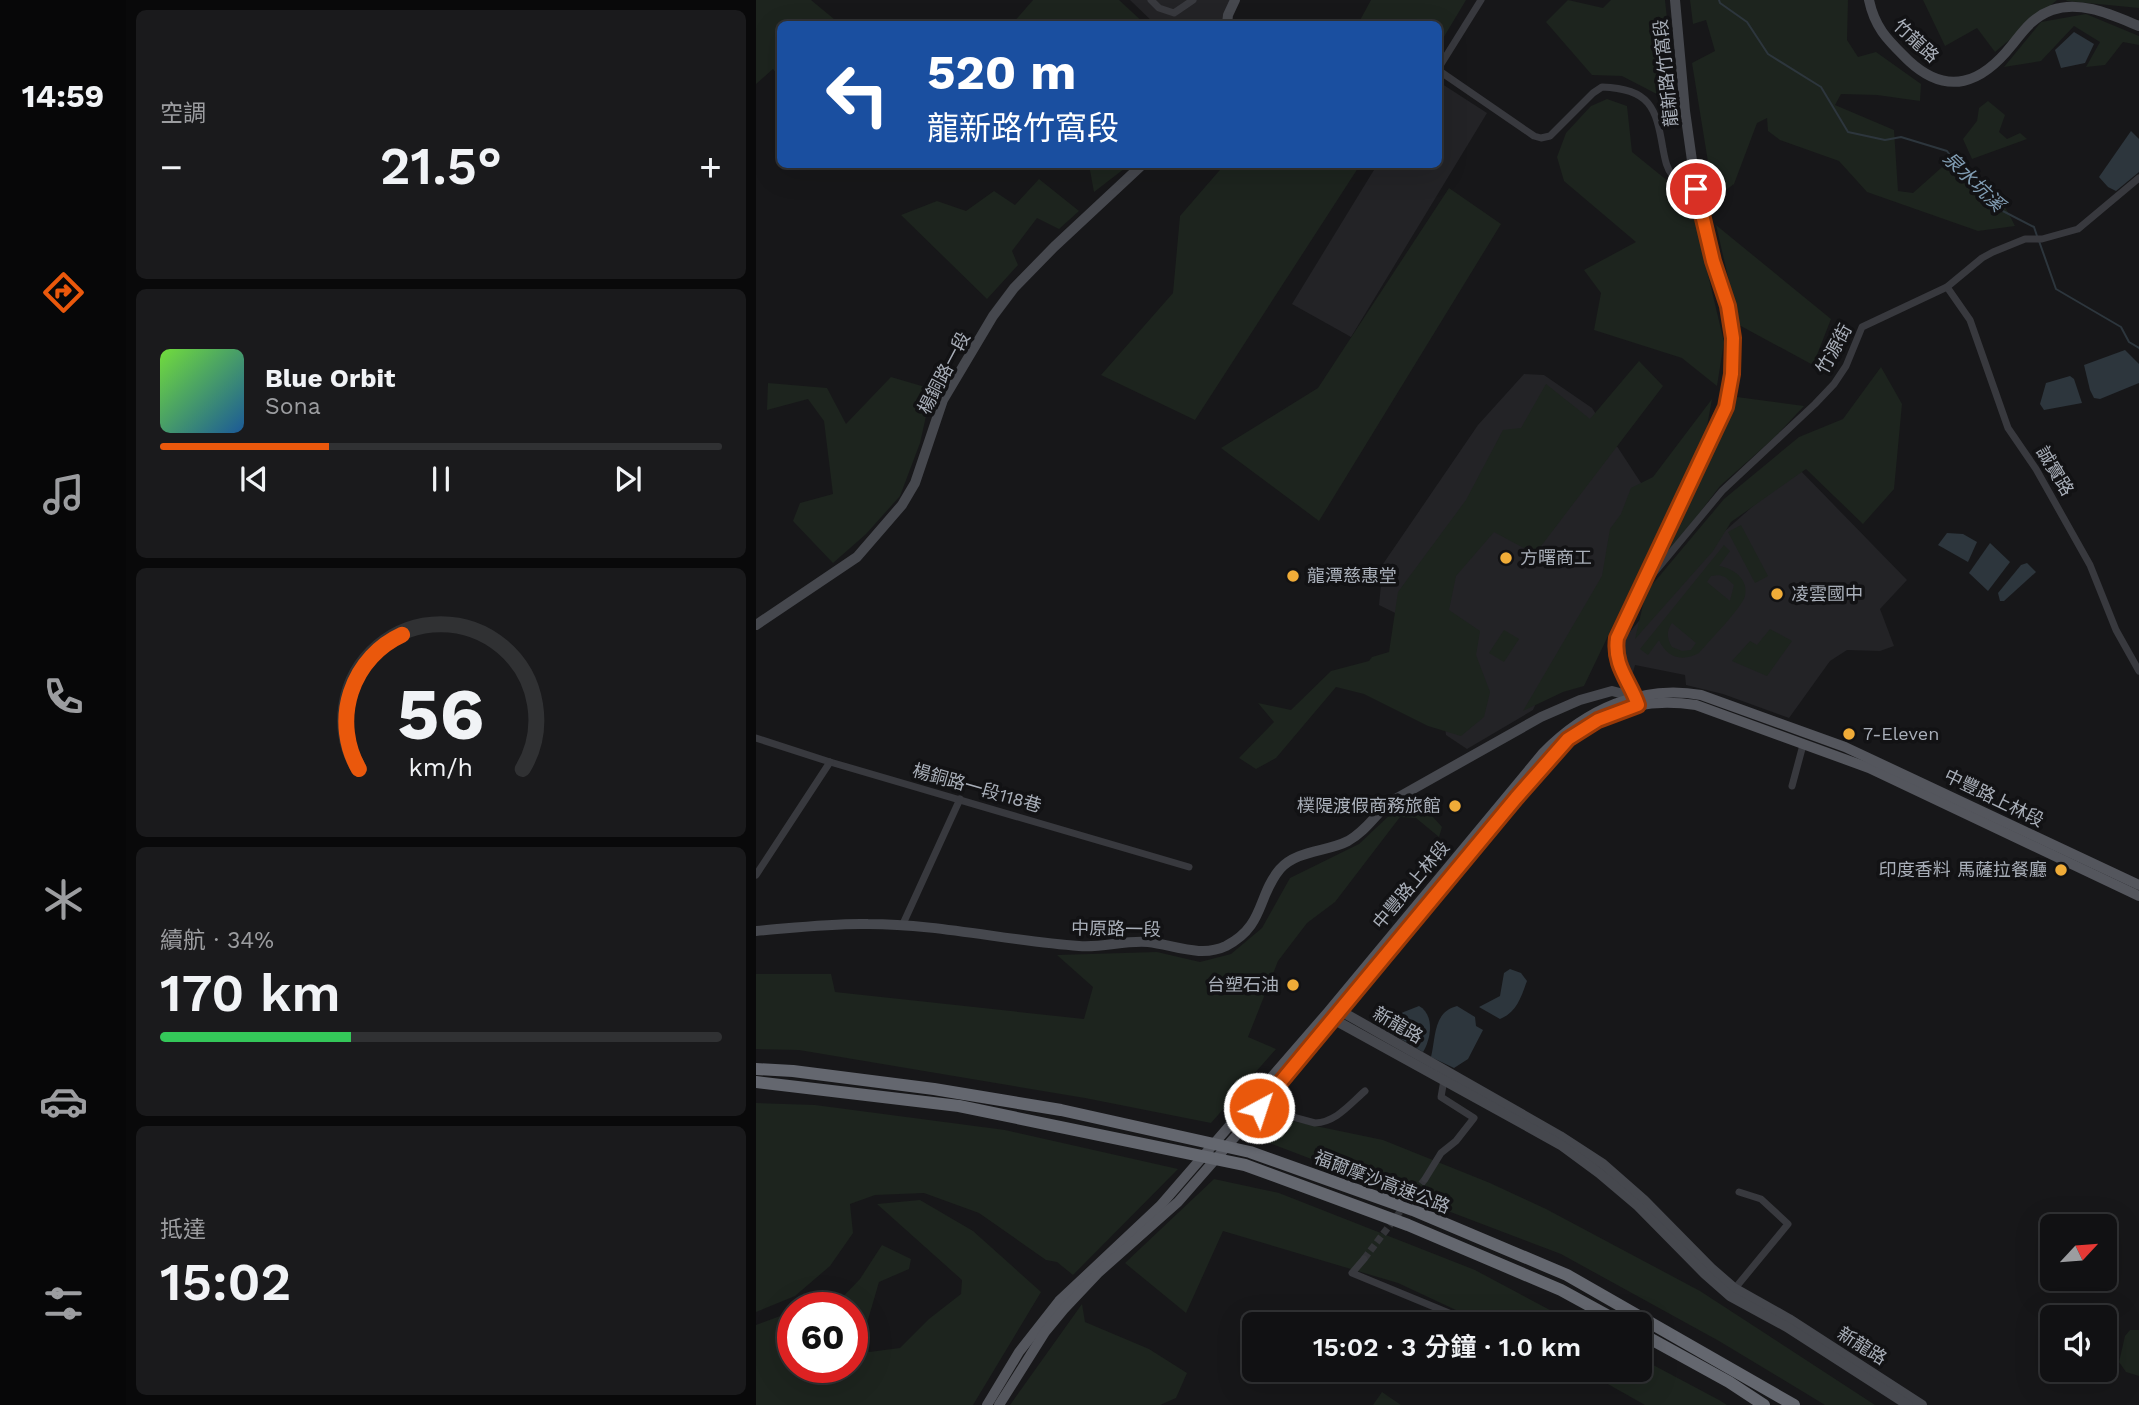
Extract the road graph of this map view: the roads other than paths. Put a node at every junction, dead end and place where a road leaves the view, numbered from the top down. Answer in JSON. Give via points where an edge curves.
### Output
{"nodes":[{"id":1,"x":1151,"y":0,"type":"edge"},
{"id":2,"x":1193,"y":0,"type":"edge"},
{"id":3,"x":1235,"y":0,"type":"edge"},
{"id":4,"x":1482,"y":0,"type":"edge"},
{"id":5,"x":1675,"y":0,"type":"edge"},
{"id":6,"x":1869,"y":0,"type":"edge"},
{"id":7,"x":1227,"y":21,"type":"edge"},
{"id":8,"x":2139,"y":26,"type":"edge"},
{"id":9,"x":1442,"y":64,"type":"edge"},
{"id":10,"x":1442,"y":73,"type":"edge"},
{"id":11,"x":1139,"y":168,"type":"edge"},
{"id":12,"x":2139,"y":177,"type":"edge"},
{"id":13,"x":1696,"y":189,"type":"junction"},
{"id":14,"x":1947,"y":287,"type":"junction"},
{"id":15,"x":1641,"y":588,"type":"junction"},
{"id":16,"x":756,"y":625,"type":"edge"},
{"id":17,"x":2139,"y":671,"type":"edge"},
{"id":18,"x":1636,"y":701,"type":"junction"},
{"id":19,"x":756,"y":738,"type":"edge"},
{"id":20,"x":1803,"y":745,"type":"junction"},
{"id":21,"x":830,"y":762,"type":"junction"},
{"id":22,"x":1792,"y":786,"type":"dead end"},
{"id":23,"x":960,"y":799,"type":"junction"},
{"id":24,"x":1189,"y":867,"type":"dead end"},
{"id":25,"x":756,"y":875,"type":"edge"},
{"id":26,"x":2139,"y":885,"type":"edge"},
{"id":27,"x":2139,"y":897,"type":"edge"},
{"id":28,"x":902,"y":926,"type":"junction"},
{"id":29,"x":756,"y":931,"type":"edge"},
{"id":30,"x":1333,"y":1014,"type":"junction"},
{"id":31,"x":756,"y":1069,"type":"edge"},
{"id":32,"x":1444,"y":1080,"type":"junction"},
{"id":33,"x":756,"y":1082,"type":"edge"},
{"id":34,"x":1365,"y":1091,"type":"dead end"},
{"id":35,"x":1259,"y":1108,"type":"junction"},
{"id":36,"x":1425,"y":1179,"type":"tunnel mouth"},
{"id":37,"x":1739,"y":1192,"type":"dead end"},
{"id":38,"x":1364,"y":1259,"type":"dead end"},
{"id":39,"x":1732,"y":1292,"type":"junction"},
{"id":40,"x":1446,"y":1312,"type":"edge"},
{"id":41,"x":1601,"y":1312,"type":"edge"},
{"id":42,"x":1652,"y":1340,"type":"edge"},
{"id":43,"x":987,"y":1405,"type":"edge"},
{"id":44,"x":999,"y":1405,"type":"edge"},
{"id":45,"x":1764,"y":1405,"type":"edge"},
{"id":46,"x":1794,"y":1405,"type":"edge"},
{"id":47,"x":1908,"y":1405,"type":"edge"},
{"id":48,"x":1922,"y":1405,"type":"edge"}],
"edges":[{"from":1,"to":2,"type":"street","via":[[1158,8],[1174,13]]},
{"from":3,"to":7,"type":"street"},
{"from":4,"to":9,"type":"street"},
{"from":5,"to":13,"type":"street","name":"龍新路竹窩段"},
{"from":6,"to":8,"type":"street","name":"竹龍路","via":[[1873,19],[1885,37],[1922,73],[1942,82],[1975,77],[2035,18],[2051,11],[2081,6]]},
{"from":10,"to":13,"type":"street","via":[[1541,138],[1550,136],[1602,87],[1634,94],[1651,104],[1666,165],[1674,178]]},
{"from":11,"to":16,"type":"street","name":"楊銅路一段","via":[[1054,247],[993,316],[943,400],[915,483],[902,505],[857,557]]},
{"from":12,"to":14,"type":"street","name":"竹源街","via":[[2078,229],[2025,239],[1982,258]]},
{"from":13,"to":15,"type":"street","name":"龍新路竹窩段","via":[[1728,306],[1732,374],[1726,407]]},
{"from":14,"to":15,"type":"street","name":"竹源街","via":[[1862,327],[1834,384],[1722,491]]},
{"from":14,"to":17,"type":"street","name":"誠實路","via":[[1970,320],[2008,428],[2091,565],[2116,630]]},
{"from":15,"to":18,"type":"street","name":"龍新路竹窩段","via":[[1615,649]]},
{"from":18,"to":20,"type":"main road","name":"中豐路上林段","via":[[1696,705]]},
{"from":18,"to":26,"type":"main road","name":"中豐路上林段","via":[[1656,692],[1701,695],[1834,743]]},
{"from":18,"to":28,"type":"street","name":"中原路一段","via":[[1612,691],[1541,717],[1390,802],[1351,839],[1292,860],[1271,883],[1252,926],[1225,946],[1201,952],[1146,942],[1082,947]]},
{"from":18,"to":30,"type":"main road","name":"中豐路上林段","via":[[1581,720],[1564,731]]},
{"from":19,"to":21,"type":"street","name":"楊銅路一段118巷"},
{"from":20,"to":22,"type":"street"},
{"from":20,"to":27,"type":"main road","name":"中豐路上林段","via":[[1869,768]]},
{"from":21,"to":23,"type":"street","name":"楊銅路一段118巷"},
{"from":21,"to":25,"type":"street"},
{"from":23,"to":24,"type":"street","name":"楊銅路一段118巷"},
{"from":23,"to":28,"type":"street"},
{"from":28,"to":29,"type":"street","name":"中原路一段","via":[[867,923]]},
{"from":30,"to":32,"type":"street","name":"新龍路"},
{"from":30,"to":35,"type":"main road","name":"中豐路上林段"},
{"from":30,"to":39,"type":"street","name":"新龍路","via":[[1560,1136],[1603,1164]]},
{"from":30,"to":43,"type":"main road","name":"中豐路上林段","via":[[1160,1206],[1059,1301],[1019,1352]]},
{"from":31,"to":46,"type":"highway","name":"福爾摩沙高速公路","via":[[934,1089],[1061,1110],[1250,1152],[1413,1210],[1567,1275]]},
{"from":32,"to":36,"type":"street","via":[[1441,1097],[1474,1118],[1441,1153]]},
{"from":32,"to":39,"type":"street","name":"新龍路","via":[[1561,1145],[1638,1206],[1705,1274]]},
{"from":33,"to":41,"type":"highway","name":"福爾摩沙高速公路","via":[[959,1106],[1245,1165],[1446,1241]]},
{"from":34,"to":35,"type":"street","via":[[1324,1123]]},
{"from":35,"to":44,"type":"main road","name":"中豐路上林段","via":[[1178,1202],[1064,1309]]},
{"from":37,"to":39,"type":"street","via":[[1761,1199],[1788,1224]]},
{"from":38,"to":40,"type":"street","via":[[1352,1273]]},
{"from":39,"to":47,"type":"street","name":"新龍路"},
{"from":39,"to":48,"type":"street","name":"新龍路","via":[[1789,1319]]},
{"from":42,"to":45,"type":"highway"}]}
